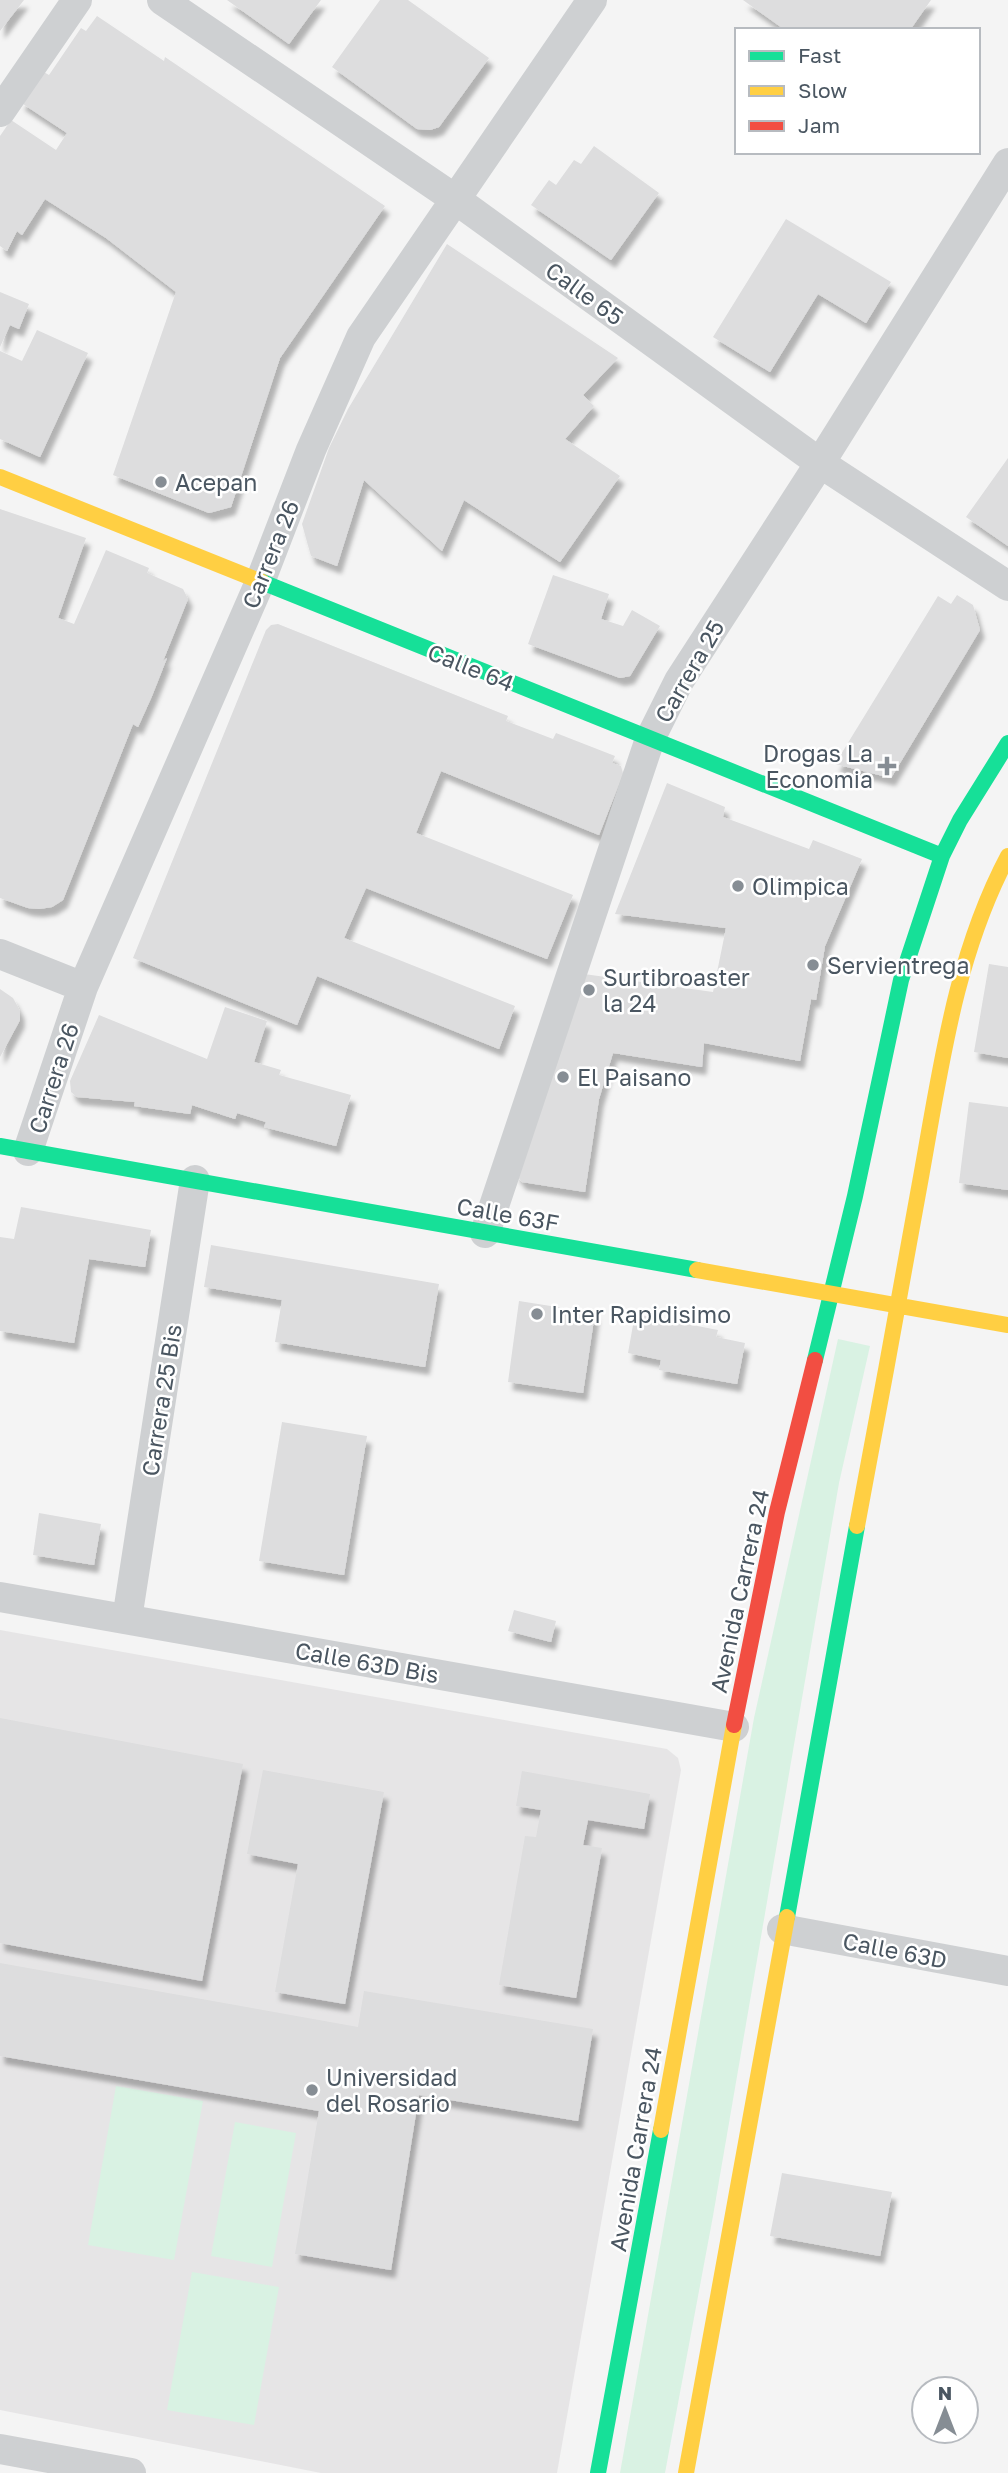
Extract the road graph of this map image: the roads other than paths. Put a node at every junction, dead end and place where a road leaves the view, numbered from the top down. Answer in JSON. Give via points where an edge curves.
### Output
{"nodes":[{"id":1,"x":77,"y":0,"type":"edge"},
{"id":2,"x":162,"y":0,"type":"edge"},
{"id":3,"x":592,"y":0,"type":"edge"},
{"id":4,"x":0,"y":112,"type":"edge"},
{"id":5,"x":1008,"y":163,"type":"edge"},
{"id":6,"x":455,"y":200,"type":"junction"},
{"id":7,"x":820,"y":463,"type":"junction"},
{"id":8,"x":0,"y":477,"type":"edge"},
{"id":9,"x":260,"y":582,"type":"junction"},
{"id":10,"x":1008,"y":586,"type":"edge"},
{"id":11,"x":650,"y":739,"type":"junction"},
{"id":12,"x":1008,"y":743,"type":"edge"},
{"id":13,"x":942,"y":856,"type":"junction"},
{"id":14,"x":1004,"y":874,"type":"edge"},
{"id":15,"x":0,"y":954,"type":"edge"},
{"id":16,"x":83,"y":987,"type":"junction"},
{"id":17,"x":14,"y":1148,"type":"edge"},
{"id":18,"x":195,"y":1180,"type":"junction"},
{"id":19,"x":485,"y":1233,"type":"junction"},
{"id":20,"x":831,"y":1294,"type":"junction"},
{"id":21,"x":898,"y":1307,"type":"junction"},
{"id":22,"x":1008,"y":1325,"type":"edge"},
{"id":23,"x":0,"y":1597,"type":"edge"},
{"id":24,"x":127,"y":1619,"type":"junction"},
{"id":25,"x":734,"y":1727,"type":"junction"},
{"id":26,"x":782,"y":1929,"type":"junction"},
{"id":27,"x":1008,"y":1971,"type":"edge"},
{"id":28,"x":0,"y":2449,"type":"edge"},
{"id":29,"x":131,"y":2473,"type":"edge"},
{"id":30,"x":598,"y":2473,"type":"edge"},
{"id":31,"x":686,"y":2473,"type":"edge"}],
"edges":[{"from":1,"to":4,"type":"street"},
{"from":2,"to":6,"type":"street","name":"Calle 65"},
{"from":3,"to":6,"type":"street","name":"Carrera 26"},
{"from":5,"to":7,"type":"street","name":"Carrera 25"},
{"from":6,"to":7,"type":"street","name":"Calle 65"},
{"from":6,"to":9,"type":"street","name":"Carrera 26","via":[[361,337]]},
{"from":7,"to":10,"type":"street","name":"Calle 65"},
{"from":7,"to":11,"type":"street","name":"Carrera 25","via":[[679,681]]},
{"from":8,"to":9,"type":"main road","name":"Calle 64"},
{"from":9,"to":11,"type":"main road","name":"Calle 64"},
{"from":9,"to":16,"type":"street","name":"Carrera 26"},
{"from":11,"to":13,"type":"main road","name":"Calle 64"},
{"from":11,"to":19,"type":"street","name":"Carrera 25"},
{"from":12,"to":13,"type":"main road","name":"Avenida Carrera 24"},
{"from":13,"to":20,"type":"main road","name":"Avenida Carrera 24","via":[[901,980]]},
{"from":14,"to":21,"type":"main road","via":[[975,928],[960,974]]},
{"from":15,"to":16,"type":"street"},
{"from":16,"to":17,"type":"street","name":"Carrera 26"},
{"from":17,"to":18,"type":"main road","name":"Calle 63F"},
{"from":18,"to":19,"type":"main road","name":"Calle 63F"},
{"from":18,"to":24,"type":"street","name":"Carrera 25 Bis"},
{"from":19,"to":20,"type":"main road","name":"Calle 63F"},
{"from":20,"to":21,"type":"main road","name":"Calle 63F"},
{"from":20,"to":25,"type":"main road","name":"Avenida Carrera 24","via":[[777,1512]]},
{"from":21,"to":22,"type":"main road","name":"Calle 63F"},
{"from":21,"to":26,"type":"main road"},
{"from":23,"to":24,"type":"street","name":"Calle 63D Bis"},
{"from":24,"to":25,"type":"street","name":"Calle 63D Bis"},
{"from":25,"to":30,"type":"main road","name":"Avenida Carrera 24"},
{"from":26,"to":27,"type":"street","name":"Calle 63D"},
{"from":26,"to":31,"type":"main road"},
{"from":28,"to":29,"type":"street"}]}
